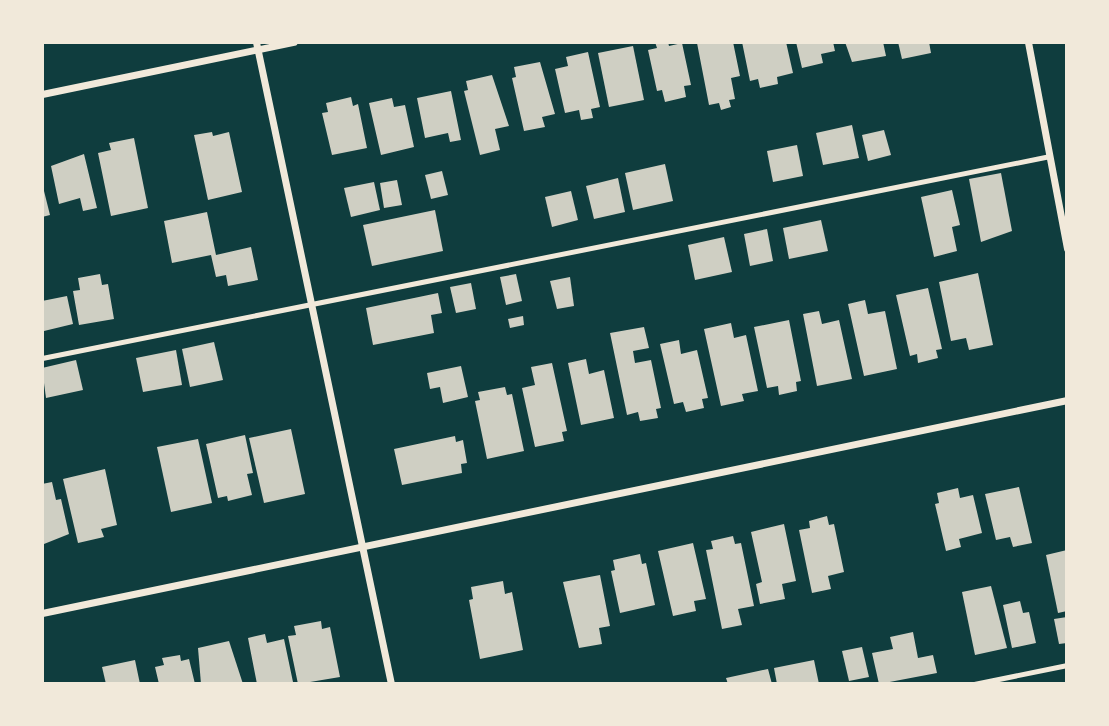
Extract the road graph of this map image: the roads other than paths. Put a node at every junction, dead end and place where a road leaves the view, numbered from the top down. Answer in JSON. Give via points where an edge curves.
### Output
{"nodes":[{"id":1,"x":294,"y":42,"type":"edge"},
{"id":2,"x":1028,"y":42,"type":"edge"},
{"id":3,"x":257,"y":46,"type":"edge"},
{"id":4,"x":42,"y":94,"type":"edge"},
{"id":5,"x":1050,"y":156,"type":"junction"},
{"id":6,"x":1067,"y":248,"type":"edge"},
{"id":7,"x":313,"y":302,"type":"junction"},
{"id":8,"x":42,"y":358,"type":"edge"},
{"id":9,"x":1067,"y":400,"type":"edge"},
{"id":10,"x":362,"y":545,"type":"junction"},
{"id":11,"x":42,"y":613,"type":"edge"},
{"id":12,"x":1067,"y":665,"type":"edge"},
{"id":13,"x":391,"y":684,"type":"edge"},
{"id":14,"x":974,"y":684,"type":"edge"}],
"edges":[{"from":1,"to":3,"type":"street"},
{"from":2,"to":5,"type":"street"},
{"from":3,"to":4,"type":"street"},
{"from":3,"to":7,"type":"street"},
{"from":5,"to":6,"type":"street"},
{"from":5,"to":7,"type":"lane"},
{"from":7,"to":8,"type":"lane"},
{"from":7,"to":10,"type":"street"},
{"from":9,"to":10,"type":"street"},
{"from":10,"to":11,"type":"street"},
{"from":10,"to":13,"type":"street"},
{"from":12,"to":14,"type":"lane"}]}
